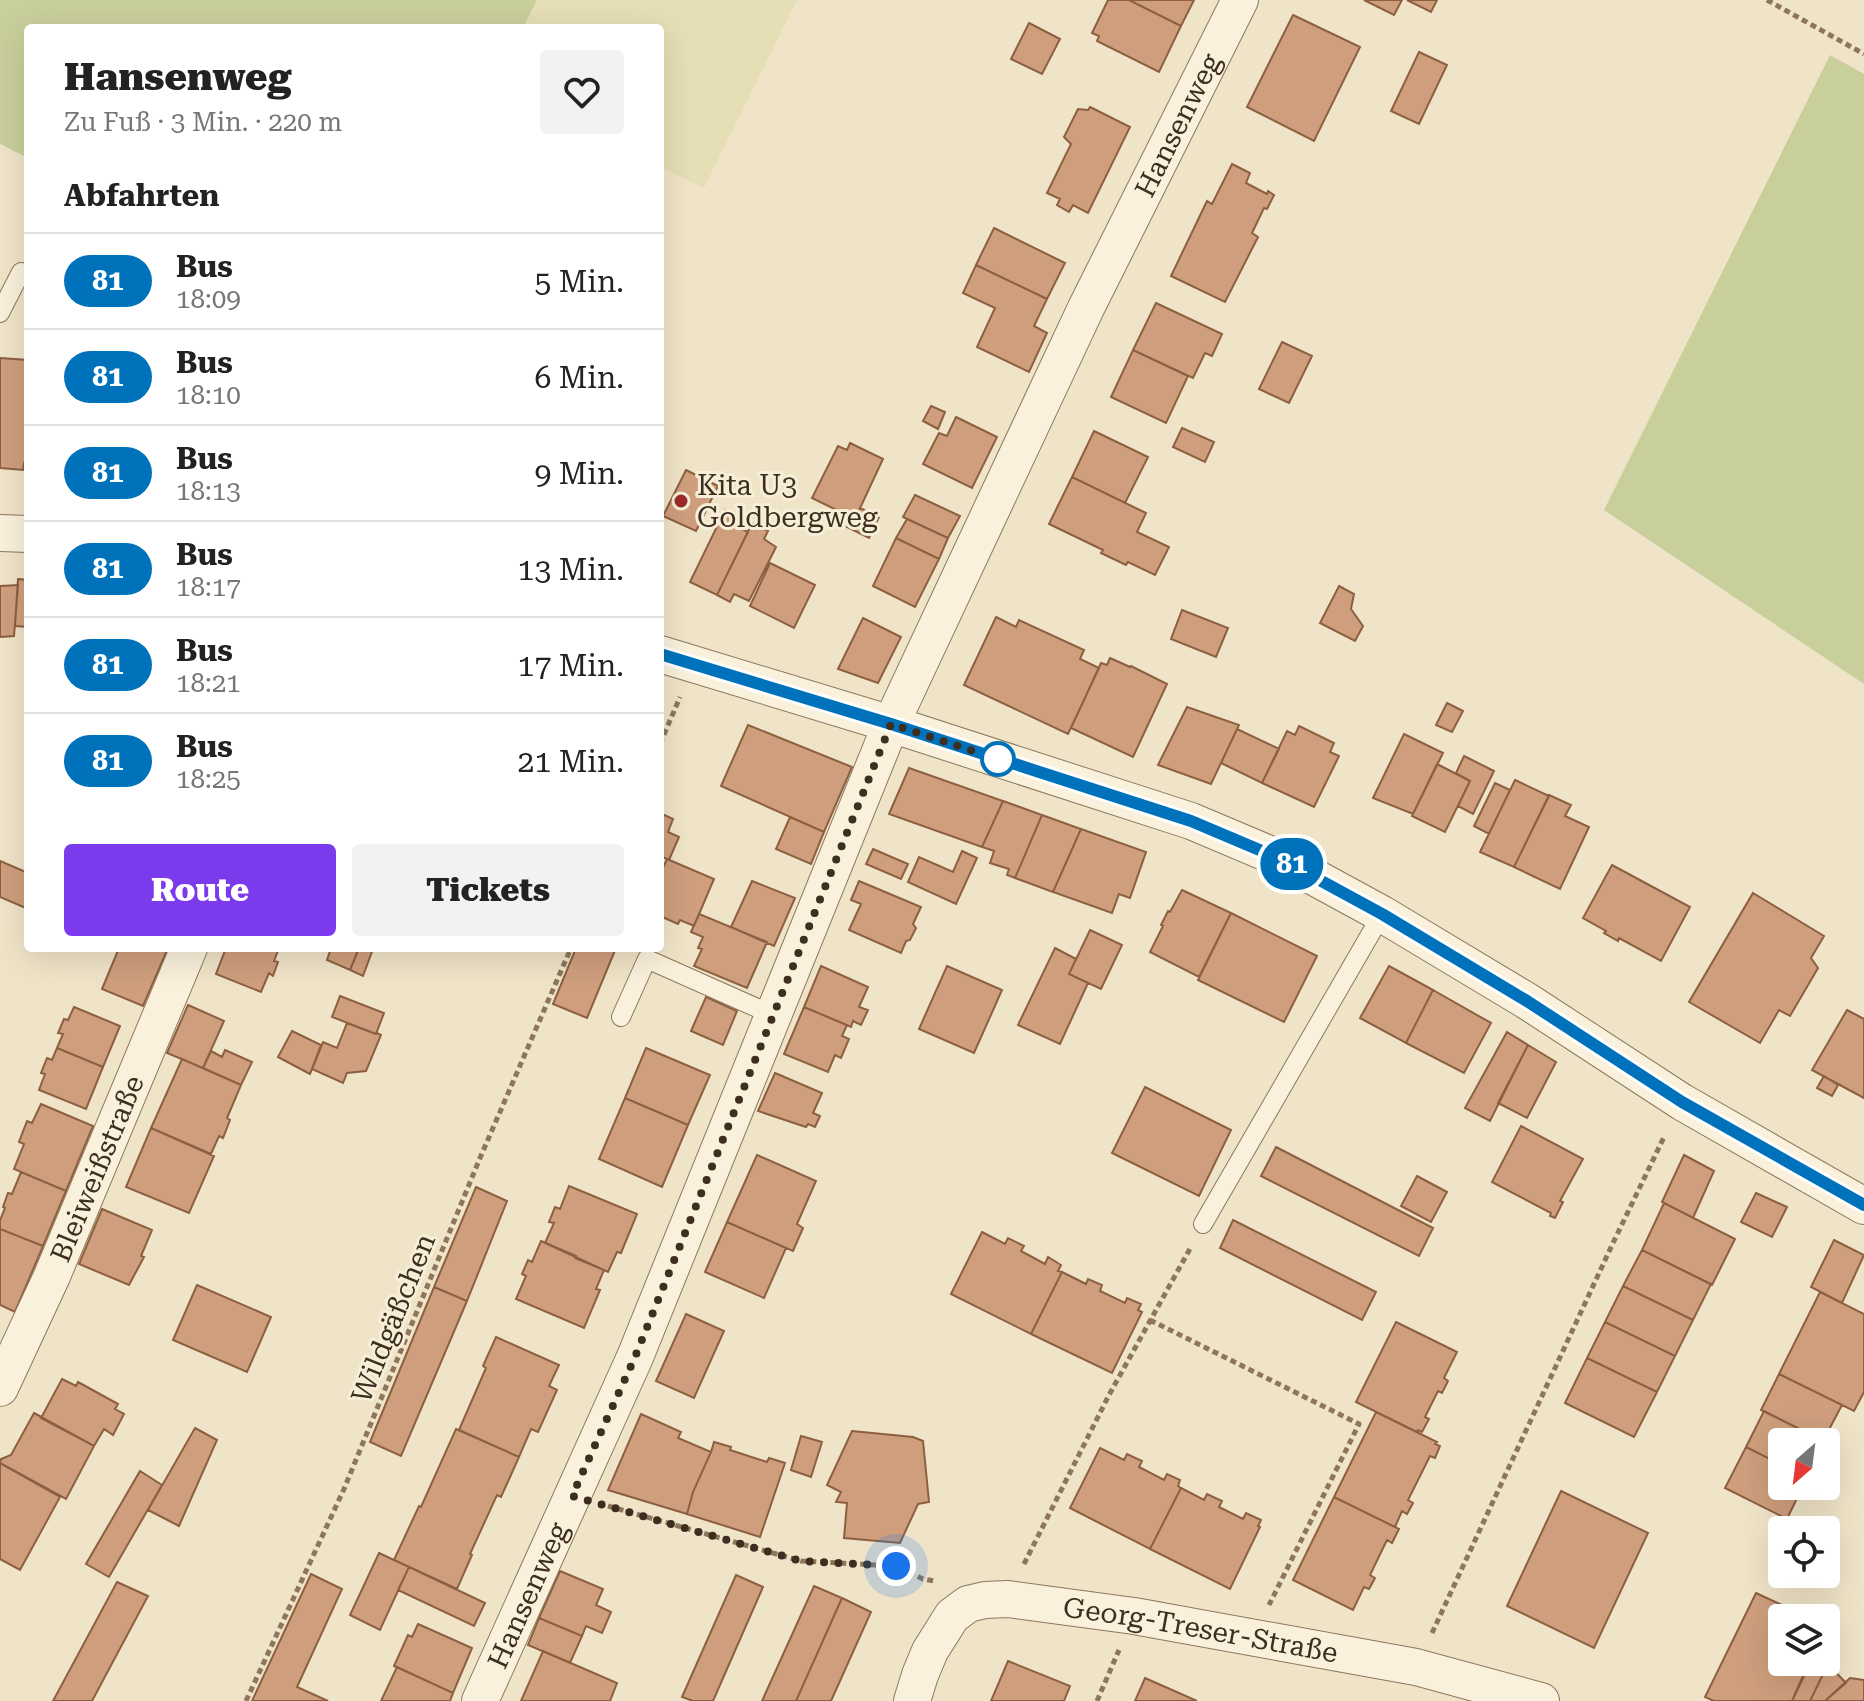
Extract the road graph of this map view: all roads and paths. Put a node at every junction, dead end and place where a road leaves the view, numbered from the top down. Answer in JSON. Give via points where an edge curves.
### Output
{"nodes":[{"id":1,"x":1240,"y":0,"type":"edge"},
{"id":2,"x":1767,"y":0,"type":"edge"},
{"id":3,"x":1864,"y":54,"type":"edge"},
{"id":4,"x":21,"y":272,"type":"dead end"},
{"id":5,"x":0,"y":313,"type":"edge"},
{"id":6,"x":0,"y":533,"type":"edge"},
{"id":7,"x":24,"y":534,"type":"edge"},
{"id":8,"x":664,"y":655,"type":"edge"},
{"id":9,"x":694,"y":664,"type":"junction"},
{"id":10,"x":891,"y":724,"type":"junction"},
{"id":11,"x":664,"y":735,"type":"edge"},
{"id":12,"x":1382,"y":914,"type":"junction"},
{"id":13,"x":187,"y":952,"type":"edge"},
{"id":14,"x":569,"y":952,"type":"edge"},
{"id":15,"x":773,"y":1015,"type":"junction"},
{"id":16,"x":621,"y":1017,"type":"dead end"},
{"id":17,"x":1682,"y":1102,"type":"junction"},
{"id":18,"x":1864,"y":1206,"type":"edge"},
{"id":19,"x":1203,"y":1224,"type":"joint"},
{"id":20,"x":1150,"y":1320,"type":"junction"},
{"id":21,"x":0,"y":1388,"type":"edge"},
{"id":22,"x":572,"y":1496,"type":"junction"},
{"id":23,"x":1022,"y":1568,"type":"dead end"},
{"id":24,"x":941,"y":1582,"type":"dead end"},
{"id":25,"x":1134,"y":1616,"type":"junction"},
{"id":26,"x":1252,"y":1639,"type":"junction"},
{"id":27,"x":1416,"y":1667,"type":"junction"},
{"id":28,"x":246,"y":1701,"type":"edge"},
{"id":29,"x":480,"y":1701,"type":"edge"},
{"id":30,"x":912,"y":1701,"type":"edge"},
{"id":31,"x":1097,"y":1701,"type":"edge"},
{"id":32,"x":1541,"y":1701,"type":"edge"}],
"edges":[{"from":1,"to":10,"type":"street","name":"Hansenweg","via":[[1086,308]]},
{"from":2,"to":3,"type":"path"},
{"from":4,"to":5,"type":"lane"},
{"from":6,"to":7,"type":"street"},
{"from":8,"to":9,"type":"street"},
{"from":9,"to":10,"type":"street"},
{"from":9,"to":11,"type":"path"},
{"from":10,"to":12,"type":"street","via":[[1191,821],[1281,859]]},
{"from":10,"to":15,"type":"street","name":"Hansenweg"},
{"from":12,"to":17,"type":"street"},
{"from":12,"to":19,"type":"lane"},
{"from":13,"to":21,"type":"street","name":"Bleiweißstraße"},
{"from":14,"to":28,"type":"path","name":"Wildgäßchen","via":[[344,1489]]},
{"from":15,"to":16,"type":"lane","via":[[647,959]]},
{"from":15,"to":22,"type":"street","name":"Hansenweg","via":[[635,1357]]},
{"from":17,"to":18,"type":"street"},
{"from":17,"to":27,"type":"path"},
{"from":19,"to":20,"type":"path"},
{"from":20,"to":23,"type":"path"},
{"from":20,"to":26,"type":"path","via":[[1359,1424]]},
{"from":22,"to":24,"type":"path","via":[[801,1561],[896,1566]]},
{"from":22,"to":29,"type":"street","name":"Hansenweg"},
{"from":25,"to":26,"type":"street","name":"Georg-Treser-Straße"},
{"from":25,"to":30,"type":"street","name":"Georg-Treser-Straße","via":[[1008,1599],[968,1604],[952,1616],[930,1651]]},
{"from":25,"to":31,"type":"path"},
{"from":26,"to":27,"type":"street","name":"Georg-Treser-Straße"},
{"from":27,"to":32,"type":"street","name":"Georg-Treser-Straße"}]}
